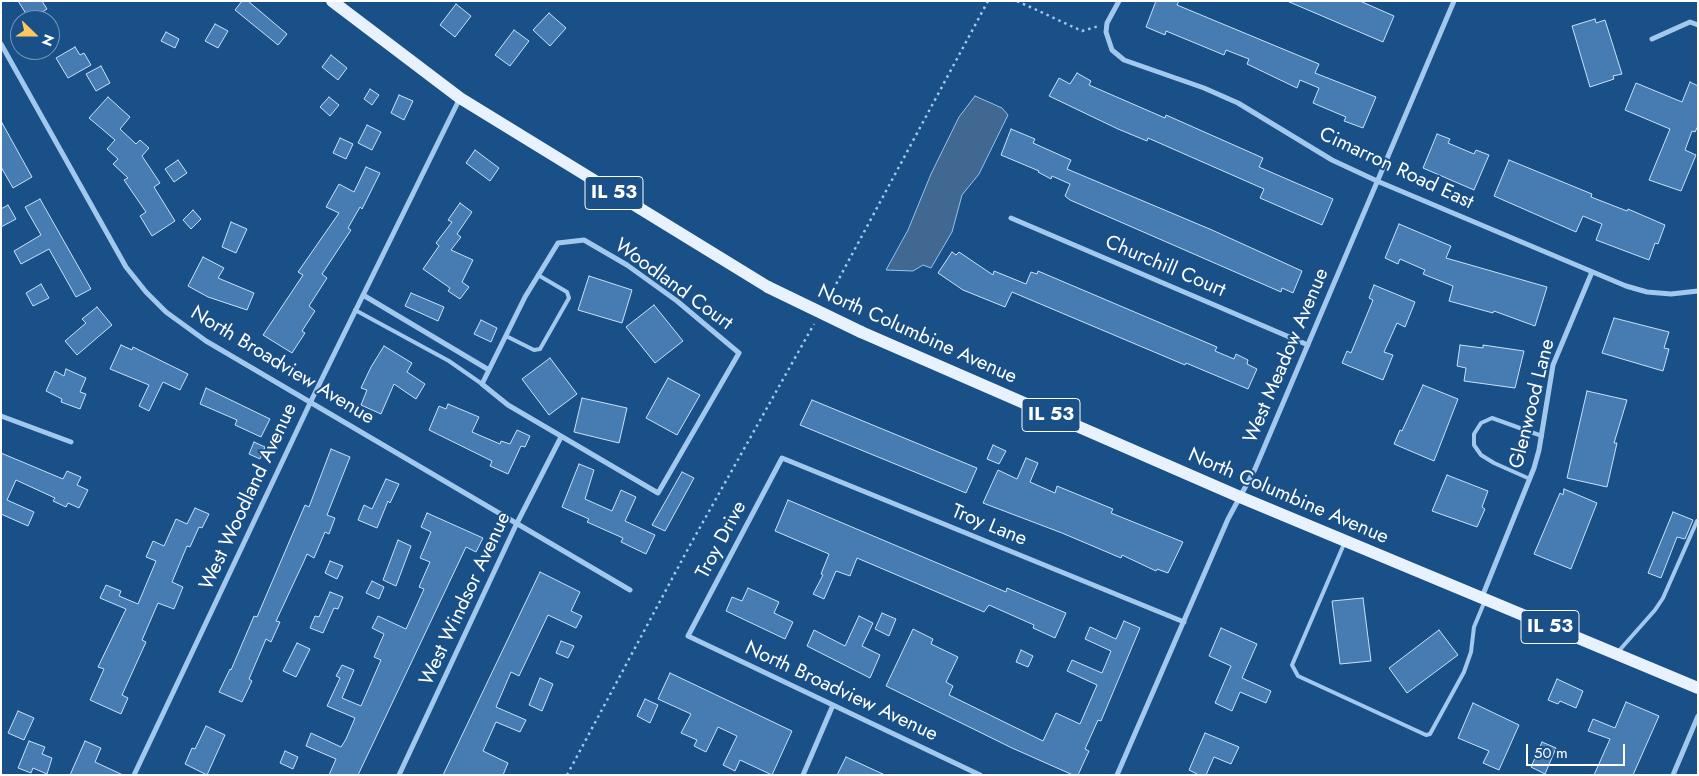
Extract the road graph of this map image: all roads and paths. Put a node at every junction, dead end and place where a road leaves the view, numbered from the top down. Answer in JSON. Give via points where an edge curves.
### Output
{"nodes":[{"id":1,"x":332,"y":1,"type":"edge"},
{"id":2,"x":988,"y":1,"type":"edge"},
{"id":3,"x":1017,"y":1,"type":"edge"},
{"id":4,"x":1119,"y":1,"type":"edge"},
{"id":5,"x":1454,"y":1,"type":"edge"},
{"id":6,"x":1107,"y":23,"type":"junction"},
{"id":7,"x":1698,"y":25,"type":"edge"},
{"id":8,"x":1652,"y":39,"type":"dead end"},
{"id":9,"x":1,"y":44,"type":"edge"},
{"id":10,"x":460,"y":98,"type":"junction"},
{"id":11,"x":1377,"y":181,"type":"junction"},
{"id":12,"x":1011,"y":218,"type":"dead end"},
{"id":13,"x":1592,"y":272,"type":"junction"},
{"id":14,"x":538,"y":275,"type":"junction"},
{"id":15,"x":1698,"y":290,"type":"edge"},
{"id":16,"x":363,"y":295,"type":"junction"},
{"id":17,"x":827,"y":302,"type":"dead end"},
{"id":18,"x":355,"y":310,"type":"junction"},
{"id":19,"x":817,"y":318,"type":"dead end"},
{"id":20,"x":506,"y":336,"type":"junction"},
{"id":21,"x":1308,"y":344,"type":"junction"},
{"id":22,"x":489,"y":370,"type":"junction"},
{"id":23,"x":482,"y":384,"type":"junction"},
{"id":24,"x":310,"y":401,"type":"junction"},
{"id":25,"x":1,"y":416,"type":"edge"},
{"id":26,"x":1542,"y":436,"type":"junction"},
{"id":27,"x":561,"y":437,"type":"junction"},
{"id":28,"x":71,"y":442,"type":"dead end"},
{"id":29,"x":782,"y":458,"type":"joint"},
{"id":30,"x":1530,"y":479,"type":"junction"},
{"id":31,"x":1240,"y":497,"type":"junction"},
{"id":32,"x":1697,"y":520,"type":"edge"},
{"id":33,"x":516,"y":525,"type":"junction"},
{"id":34,"x":1345,"y":541,"type":"junction"},
{"id":35,"x":630,"y":590,"type":"dead end"},
{"id":36,"x":1483,"y":600,"type":"junction"},
{"id":37,"x":1184,"y":622,"type":"junction"},
{"id":38,"x":688,"y":636,"type":"joint"},
{"id":39,"x":1616,"y":654,"type":"junction"},
{"id":40,"x":1698,"y":688,"type":"edge"},
{"id":41,"x":833,"y":705,"type":"junction"},
{"id":42,"x":1698,"y":716,"type":"edge"},
{"id":43,"x":134,"y":775,"type":"edge"},
{"id":44,"x":400,"y":775,"type":"edge"},
{"id":45,"x":567,"y":775,"type":"edge"},
{"id":46,"x":803,"y":775,"type":"edge"},
{"id":47,"x":980,"y":775,"type":"edge"},
{"id":48,"x":1116,"y":775,"type":"edge"},
{"id":49,"x":1672,"y":775,"type":"edge"}],
"edges":[{"from":1,"to":10,"type":"main road","name":"North Columbine Avenue","number":"IL 53"},
{"from":2,"to":17,"type":"path"},
{"from":3,"to":6,"type":"path","via":[[1082,31]]},
{"from":4,"to":6,"type":"street"},
{"from":5,"to":11,"type":"street","name":"West Meadow Avenue"},
{"from":6,"to":11,"type":"street","name":"Cimarron Road East","via":[[1108,42],[1124,60],[1238,103],[1332,160]]},
{"from":7,"to":8,"type":"street","via":[[1690,22]]},
{"from":9,"to":24,"type":"street","name":"North Broadview Avenue","via":[[126,267],[140,286],[185,327]]},
{"from":10,"to":16,"type":"street","name":"West Woodland Avenue"},
{"from":10,"to":31,"type":"main road","name":"North Columbine Avenue","number":"IL 53","bridge":true,"via":[[768,287],[861,332]]},
{"from":11,"to":13,"type":"street","name":"Cimarron Road East"},
{"from":11,"to":21,"type":"street","name":"West Meadow Avenue"},
{"from":12,"to":21,"type":"street","name":"Churchill Court"},
{"from":13,"to":15,"type":"street","name":"Cimarron Road East","via":[[1647,292],[1671,294]]},
{"from":13,"to":26,"type":"street","name":"Glenwood Lane","via":[[1554,365]]},
{"from":14,"to":20,"type":"street","name":"Woodland Court"},
{"from":14,"to":20,"type":"lane","via":[[567,292],[568,298],[540,350]]},
{"from":14,"to":27,"type":"street","name":"Woodland Court","via":[[558,243],[584,240],[627,265],[677,301],[739,353],[658,494]]},
{"from":16,"to":18,"type":"street","name":"West Woodland Avenue"},
{"from":16,"to":22,"type":"street"},
{"from":18,"to":23,"type":"lane","via":[[449,361]]},
{"from":18,"to":24,"type":"street","name":"West Woodland Avenue"},
{"from":19,"to":45,"type":"path"},
{"from":20,"to":22,"type":"street","name":"Woodland Court"},
{"from":21,"to":31,"type":"street","name":"West Meadow Avenue","via":[[1255,470]]},
{"from":22,"to":23,"type":"street","name":"Woodland Court"},
{"from":23,"to":27,"type":"street","name":"Woodland Court","via":[[508,405]]},
{"from":24,"to":33,"type":"street","name":"North Broadview Avenue"},
{"from":24,"to":43,"type":"street","name":"West Woodland Avenue"},
{"from":25,"to":28,"type":"street"},
{"from":26,"to":30,"type":"street","name":"Glenwood Lane"},
{"from":26,"to":30,"type":"lane","via":[[1492,418],[1481,423],[1474,434],[1474,445],[1481,455]]},
{"from":27,"to":33,"type":"street","name":"West Windsor Avenue"},
{"from":29,"to":37,"type":"street","name":"Troy Lane"},
{"from":29,"to":38,"type":"street","name":"Troy Drive"},
{"from":30,"to":36,"type":"street","name":"Glenwood Lane"},
{"from":31,"to":34,"type":"main road","name":"North Columbine Avenue","number":"IL 53"},
{"from":31,"to":37,"type":"street","name":"West Meadow Avenue"},
{"from":32,"to":39,"type":"lane","via":[[1663,598]]},
{"from":33,"to":35,"type":"street","name":"North Broadview Avenue"},
{"from":33,"to":44,"type":"street","name":"West Windsor Avenue"},
{"from":34,"to":36,"type":"main road","name":"North Columbine Avenue","number":"IL 53"},
{"from":34,"to":36,"type":"lane","via":[[1292,665],[1298,676],[1426,735],[1430,734],[1464,672]]},
{"from":36,"to":39,"type":"main road","name":"North Columbine Avenue","number":"IL 53"},
{"from":37,"to":48,"type":"street","name":"West Meadow Avenue"},
{"from":38,"to":41,"type":"street","name":"North Broadview Avenue"},
{"from":39,"to":40,"type":"main road","name":"North Columbine Avenue","number":"IL 53"},
{"from":41,"to":46,"type":"street"},
{"from":41,"to":47,"type":"street","name":"North Broadview Avenue"},
{"from":42,"to":49,"type":"street"}]}
